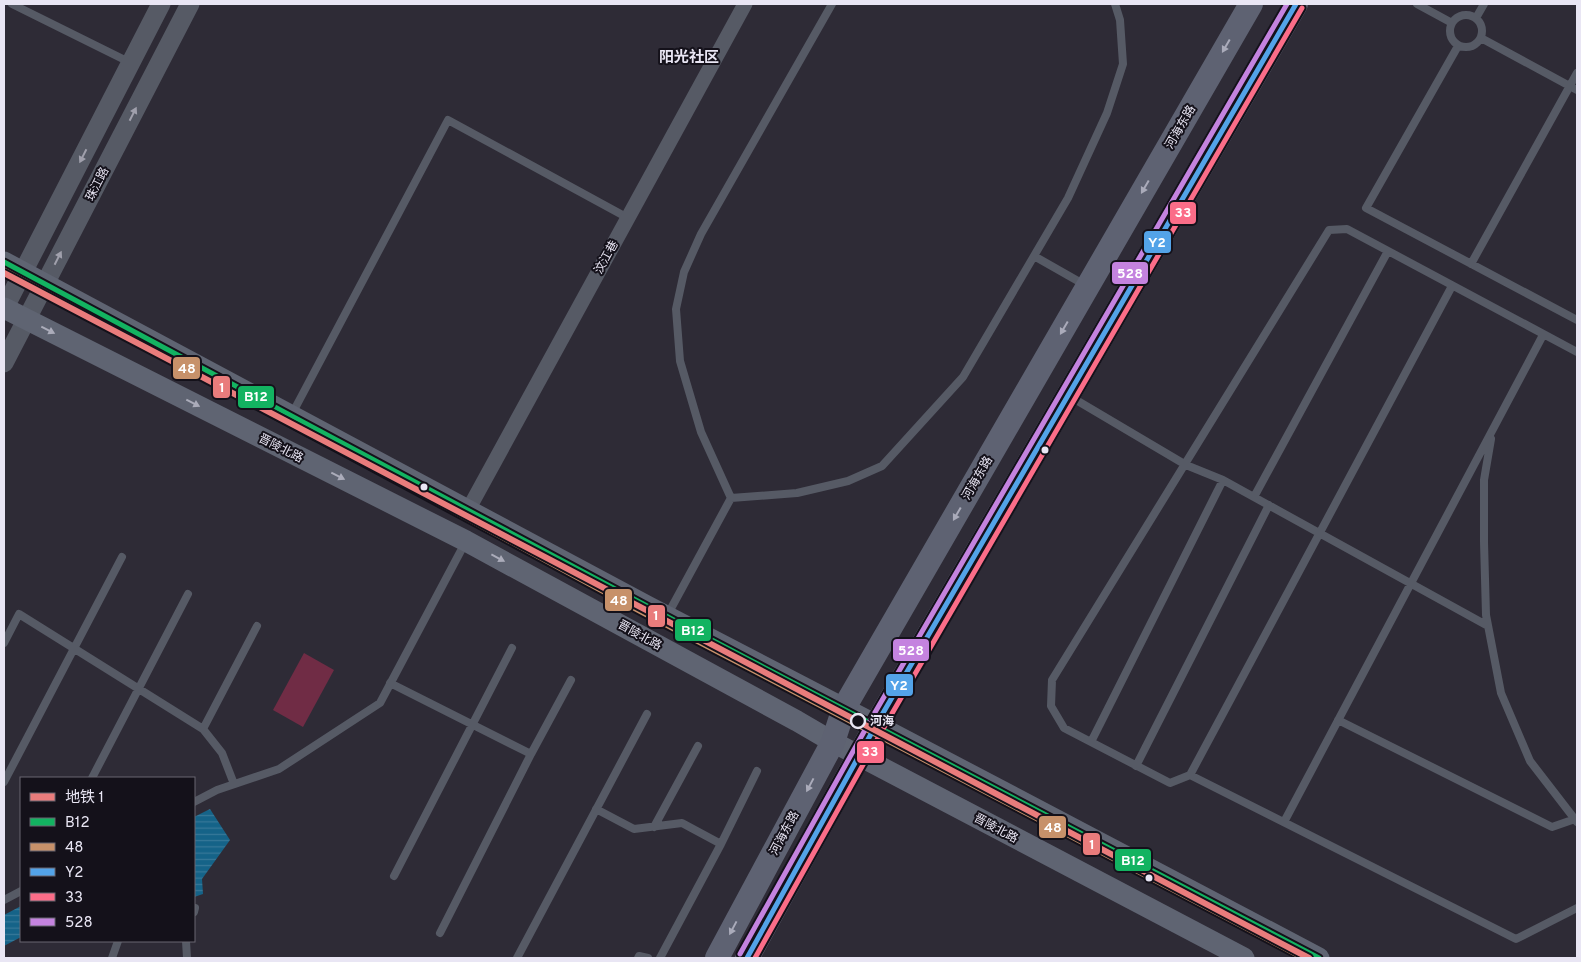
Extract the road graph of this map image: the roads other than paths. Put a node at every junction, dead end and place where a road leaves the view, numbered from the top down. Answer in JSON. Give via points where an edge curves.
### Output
{"nodes":[{"id":1,"x":12,"y":4,"type":"edge"},
{"id":2,"x":162,"y":4,"type":"edge"},
{"id":3,"x":190,"y":4,"type":"edge"},
{"id":4,"x":744,"y":4,"type":"edge"},
{"id":5,"x":832,"y":4,"type":"edge"},
{"id":6,"x":1115,"y":4,"type":"edge"},
{"id":7,"x":1251,"y":4,"type":"edge"},
{"id":8,"x":1296,"y":4,"type":"edge"},
{"id":9,"x":1417,"y":4,"type":"edge"},
{"id":10,"x":1484,"y":4,"type":"edge"},
{"id":11,"x":1476,"y":18,"type":"junction"},
{"id":12,"x":1452,"y":23,"type":"junction"},
{"id":13,"x":1481,"y":38,"type":"junction"},
{"id":14,"x":1458,"y":46,"type":"junction"},
{"id":15,"x":131,"y":63,"type":"junction"},
{"id":16,"x":1577,"y":73,"type":"edge"},
{"id":17,"x":1574,"y":88,"type":"edge"},
{"id":18,"x":628,"y":218,"type":"junction"},
{"id":19,"x":1388,"y":251,"type":"junction"},
{"id":20,"x":1034,"y":256,"type":"junction"},
{"id":21,"x":4,"y":262,"type":"edge"},
{"id":22,"x":1471,"y":264,"type":"junction"},
{"id":23,"x":23,"y":272,"type":"junction"},
{"id":24,"x":45,"y":283,"type":"junction"},
{"id":25,"x":1452,"y":286,"type":"junction"},
{"id":26,"x":1088,"y":287,"type":"junction"},
{"id":27,"x":4,"y":308,"type":"edge"},
{"id":28,"x":26,"y":319,"type":"junction"},
{"id":29,"x":1577,"y":320,"type":"edge"},
{"id":30,"x":1543,"y":335,"type":"junction"},
{"id":31,"x":1577,"y":352,"type":"edge"},
{"id":32,"x":4,"y":364,"type":"edge"},
{"id":33,"x":1068,"y":395,"type":"junction"},
{"id":34,"x":292,"y":416,"type":"junction"},
{"id":35,"x":1492,"y":432,"type":"junction"},
{"id":36,"x":1186,"y":464,"type":"junction"},
{"id":37,"x":1224,"y":480,"type":"junction"},
{"id":38,"x":1254,"y":497,"type":"junction"},
{"id":39,"x":731,"y":498,"type":"junction"},
{"id":40,"x":1269,"y":505,"type":"junction"},
{"id":41,"x":468,"y":510,"type":"junction"},
{"id":42,"x":1320,"y":533,"type":"junction"},
{"id":43,"x":466,"y":541,"type":"junction"},
{"id":44,"x":122,"y":557,"type":"dead end"},
{"id":45,"x":1411,"y":584,"type":"junction"},
{"id":46,"x":188,"y":594,"type":"dead end"},
{"id":47,"x":667,"y":616,"type":"junction"},
{"id":48,"x":257,"y":626,"type":"dead end"},
{"id":49,"x":1488,"y":626,"type":"junction"},
{"id":50,"x":4,"y":643,"type":"edge"},
{"id":51,"x":74,"y":648,"type":"junction"},
{"id":52,"x":512,"y":648,"type":"dead end"},
{"id":53,"x":571,"y":680,"type":"dead end"},
{"id":54,"x":390,"y":683,"type":"junction"},
{"id":55,"x":138,"y":689,"type":"junction"},
{"id":56,"x":844,"y":708,"type":"junction"},
{"id":57,"x":647,"y":714,"type":"dead end"},
{"id":58,"x":1338,"y":720,"type":"junction"},
{"id":59,"x":473,"y":724,"type":"junction"},
{"id":60,"x":876,"y":724,"type":"junction"},
{"id":61,"x":203,"y":729,"type":"junction"},
{"id":62,"x":833,"y":742,"type":"junction"},
{"id":63,"x":1091,"y":742,"type":"junction"},
{"id":64,"x":698,"y":746,"type":"dead end"},
{"id":65,"x":531,"y":754,"type":"junction"},
{"id":66,"x":859,"y":756,"type":"junction"},
{"id":67,"x":1136,"y":766,"type":"junction"},
{"id":68,"x":757,"y":771,"type":"dead end"},
{"id":69,"x":1190,"y":775,"type":"junction"},
{"id":70,"x":93,"y":777,"type":"edge"},
{"id":71,"x":4,"y":782,"type":"edge"},
{"id":72,"x":234,"y":784,"type":"junction"},
{"id":73,"x":195,"y":801,"type":"edge"},
{"id":74,"x":596,"y":809,"type":"junction"},
{"id":75,"x":1576,"y":820,"type":"edge"},
{"id":76,"x":1284,"y":822,"type":"junction"},
{"id":77,"x":654,"y":828,"type":"junction"},
{"id":78,"x":721,"y":844,"type":"junction"},
{"id":79,"x":394,"y":876,"type":"dead end"},
{"id":80,"x":20,"y":892,"type":"edge"},
{"id":81,"x":4,"y":900,"type":"edge"},
{"id":82,"x":1577,"y":908,"type":"edge"},
{"id":83,"x":440,"y":933,"type":"dead end"},
{"id":84,"x":118,"y":942,"type":"edge"},
{"id":85,"x":186,"y":942,"type":"edge"},
{"id":86,"x":112,"y":958,"type":"edge"},
{"id":87,"x":187,"y":958,"type":"edge"},
{"id":88,"x":517,"y":958,"type":"edge"},
{"id":89,"x":638,"y":958,"type":"edge"},
{"id":90,"x":648,"y":958,"type":"edge"},
{"id":91,"x":660,"y":958,"type":"edge"},
{"id":92,"x":717,"y":958,"type":"edge"},
{"id":93,"x":747,"y":958,"type":"edge"},
{"id":94,"x":1244,"y":958,"type":"edge"},
{"id":95,"x":1319,"y":958,"type":"edge"}],
"edges":[{"from":1,"to":15,"type":"lane"},
{"from":2,"to":15,"type":"street","name":"珠江路"},
{"from":24,"to":3,"type":"street","name":"珠江路","one_way":true},
{"from":4,"to":18,"type":"street","name":"汶江巷"},
{"from":5,"to":39,"type":"lane","via":[[701,234],[684,272],[676,309],[680,361],[701,432]]},
{"from":6,"to":20,"type":"lane","via":[[1120,20],[1123,64],[1106,113],[1068,198]]},
{"from":7,"to":26,"type":"main road","name":"河海东路","one_way":true},
{"from":8,"to":33,"type":"main road"},
{"from":9,"to":12,"type":"lane"},
{"from":10,"to":11,"type":"lane"},
{"from":11,"to":12,"type":"lane","via":[[1460,16]]},
{"from":11,"to":13,"type":"lane","via":[[1482,27]]},
{"from":12,"to":14,"type":"lane","via":[[1451,38]]},
{"from":13,"to":14,"type":"lane","via":[[1474,46]]},
{"from":13,"to":17,"type":"lane"},
{"from":14,"to":22,"type":"lane","via":[[1366,208]]},
{"from":15,"to":23,"type":"street","name":"珠江路","one_way":true},
{"from":16,"to":17,"type":"lane"},
{"from":17,"to":22,"type":"lane"},
{"from":18,"to":34,"type":"lane","via":[[448,120]]},
{"from":18,"to":41,"type":"street","name":"汶江巷"},
{"from":19,"to":25,"type":"lane"},
{"from":19,"to":36,"type":"lane","via":[[1347,229],[1329,230]]},
{"from":19,"to":38,"type":"lane"},
{"from":20,"to":26,"type":"lane"},
{"from":20,"to":39,"type":"lane","via":[[963,377],[882,466],[848,481],[797,493]]},
{"from":21,"to":23,"type":"main road"},
{"from":22,"to":29,"type":"lane"},
{"from":23,"to":24,"type":"main road"},
{"from":23,"to":27,"type":"street","name":"珠江路"},
{"from":24,"to":28,"type":"street","name":"珠江路"},
{"from":24,"to":34,"type":"main road"},
{"from":25,"to":30,"type":"lane"},
{"from":25,"to":42,"type":"lane"},
{"from":26,"to":56,"type":"main road","name":"河海东路","one_way":true},
{"from":27,"to":28,"type":"main road","name":"晋陵北路"},
{"from":28,"to":32,"type":"street","name":"珠江路"},
{"from":28,"to":43,"type":"main road","name":"晋陵北路","one_way":true},
{"from":30,"to":31,"type":"lane"},
{"from":30,"to":35,"type":"lane"},
{"from":33,"to":36,"type":"lane"},
{"from":33,"to":60,"type":"main road"},
{"from":34,"to":41,"type":"main road"},
{"from":35,"to":45,"type":"lane"},
{"from":35,"to":49,"type":"lane","via":[[1484,480]]},
{"from":36,"to":37,"type":"lane"},
{"from":36,"to":63,"type":"lane","via":[[1052,680],[1051,706],[1064,728]]},
{"from":37,"to":38,"type":"lane"},
{"from":37,"to":63,"type":"lane"},
{"from":38,"to":40,"type":"lane"},
{"from":39,"to":47,"type":"lane"},
{"from":40,"to":42,"type":"lane"},
{"from":40,"to":67,"type":"lane"},
{"from":41,"to":47,"type":"main road"},
{"from":42,"to":45,"type":"lane"},
{"from":42,"to":69,"type":"lane"},
{"from":43,"to":54,"type":"lane"},
{"from":43,"to":62,"type":"main road","name":"晋陵北路","one_way":true},
{"from":44,"to":51,"type":"lane"},
{"from":45,"to":49,"type":"lane"},
{"from":45,"to":58,"type":"lane"},
{"from":46,"to":55,"type":"lane"},
{"from":47,"to":56,"type":"main road"},
{"from":48,"to":61,"type":"lane"},
{"from":49,"to":75,"type":"lane","via":[[1501,693],[1530,761]]},
{"from":50,"to":51,"type":"lane","via":[[19,614]]},
{"from":51,"to":55,"type":"lane"},
{"from":51,"to":71,"type":"lane"},
{"from":52,"to":59,"type":"lane"},
{"from":53,"to":65,"type":"lane"},
{"from":54,"to":59,"type":"lane"},
{"from":54,"to":72,"type":"lane","via":[[380,703],[279,769]]},
{"from":55,"to":61,"type":"lane"},
{"from":55,"to":70,"type":"lane"},
{"from":56,"to":60,"type":"main road"},
{"from":56,"to":62,"type":"main road","name":"河海东路"},
{"from":57,"to":74,"type":"lane"},
{"from":58,"to":75,"type":"lane","via":[[1552,827]]},
{"from":58,"to":76,"type":"lane"},
{"from":59,"to":65,"type":"lane"},
{"from":59,"to":79,"type":"lane"},
{"from":60,"to":66,"type":"main road"},
{"from":60,"to":95,"type":"main road"},
{"from":61,"to":72,"type":"lane","via":[[222,753]]},
{"from":62,"to":66,"type":"main road","name":"晋陵北路"},
{"from":62,"to":92,"type":"main road","name":"河海东路","one_way":true},
{"from":63,"to":67,"type":"lane"},
{"from":64,"to":77,"type":"lane"},
{"from":65,"to":83,"type":"lane"},
{"from":66,"to":93,"type":"main road"},
{"from":66,"to":94,"type":"main road","name":"晋陵北路"},
{"from":67,"to":69,"type":"lane","via":[[1170,783]]},
{"from":68,"to":78,"type":"lane"},
{"from":69,"to":76,"type":"lane"},
{"from":72,"to":73,"type":"lane"},
{"from":74,"to":77,"type":"lane","via":[[634,829]]},
{"from":74,"to":88,"type":"lane"},
{"from":76,"to":82,"type":"lane","via":[[1516,939]]},
{"from":77,"to":78,"type":"lane","via":[[682,823]]},
{"from":78,"to":91,"type":"lane"},
{"from":80,"to":81,"type":"lane"},
{"from":84,"to":86,"type":"lane"},
{"from":85,"to":87,"type":"lane"},
{"from":89,"to":90,"type":"lane"}]}
